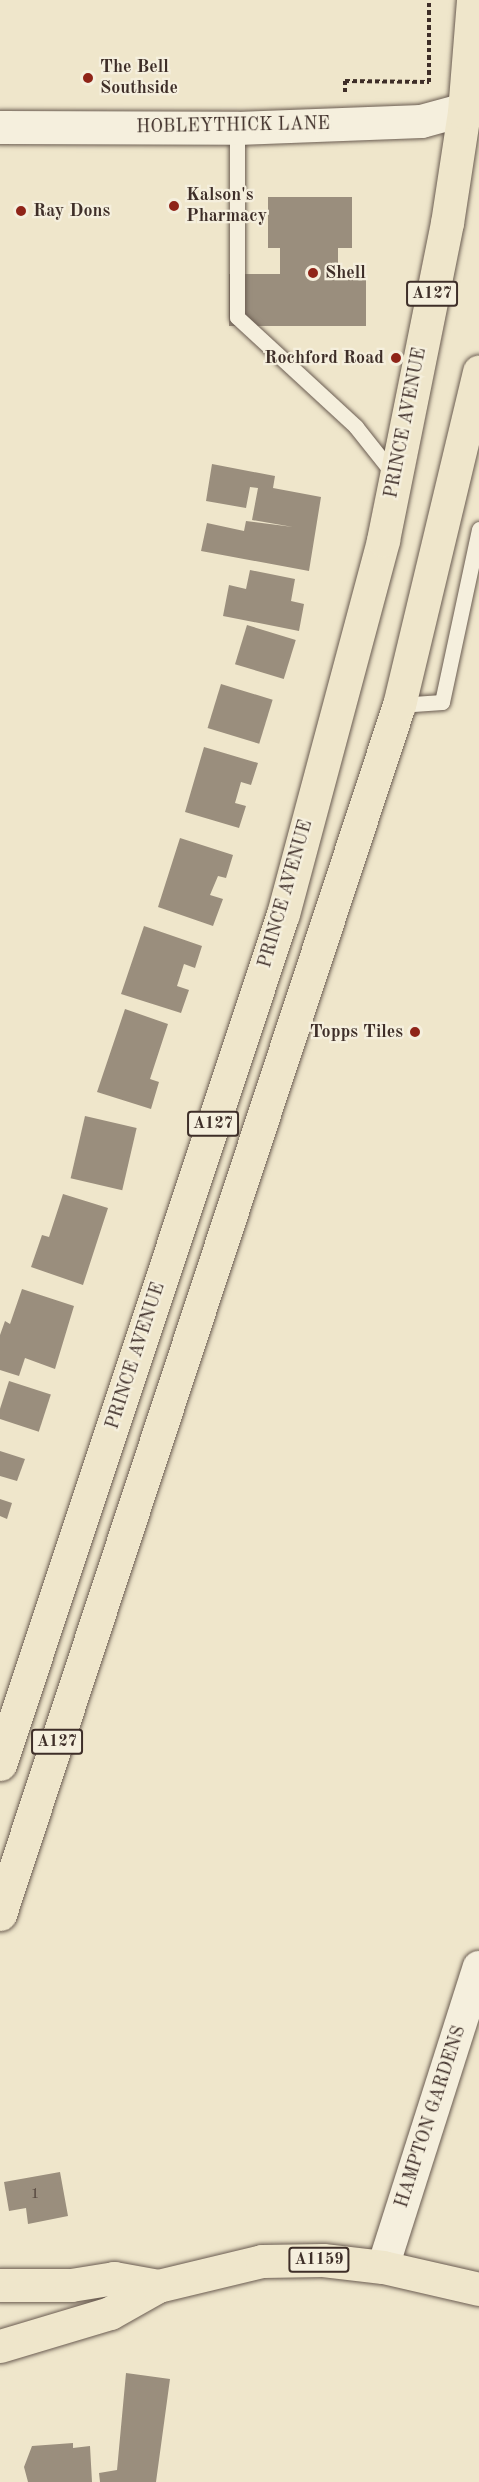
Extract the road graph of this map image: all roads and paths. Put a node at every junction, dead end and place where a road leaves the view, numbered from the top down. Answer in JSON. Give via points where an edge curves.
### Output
{"nodes":[{"id":1,"x":429,"y":0,"type":"edge"},
{"id":2,"x":472,"y":0,"type":"edge"},
{"id":3,"x":472,"y":108,"type":"edge"},
{"id":4,"x":344,"y":124,"type":"junction"},
{"id":5,"x":0,"y":127,"type":"edge"},
{"id":6,"x":237,"y":128,"type":"junction"},
{"id":7,"x":479,"y":371,"type":"edge"},
{"id":8,"x":395,"y":476,"type":"junction"},
{"id":9,"x":479,"y":529,"type":"edge"},
{"id":10,"x":399,"y":705,"type":"junction"},
{"id":11,"x":0,"y":1764,"type":"edge"},
{"id":12,"x":0,"y":1914,"type":"edge"},
{"id":13,"x":479,"y":1967,"type":"edge"},
{"id":14,"x":383,"y":2267,"type":"junction"},
{"id":15,"x":0,"y":2285,"type":"edge"},
{"id":16,"x":158,"y":2286,"type":"junction"},
{"id":17,"x":479,"y":2289,"type":"edge"},
{"id":18,"x":0,"y":2346,"type":"edge"}],
"edges":[{"from":1,"to":4,"type":"path","via":[[429,82],[345,81]]},
{"from":2,"to":3,"type":"main road","name":"PRINCE AVENUE","number":"A127"},
{"from":3,"to":4,"type":"street","name":"HOBLEYTHICK LANE","via":[[422,121]]},
{"from":3,"to":8,"type":"main road","name":"PRINCE AVENUE","number":"A127"},
{"from":4,"to":6,"type":"street","name":"HOBLEYTHICK LANE"},
{"from":5,"to":6,"type":"street","name":"HOBLEYTHICK LANE"},
{"from":6,"to":8,"type":"lane","via":[[237,317],[356,427]]},
{"from":7,"to":10,"type":"main road","number":"A127"},
{"from":8,"to":11,"type":"main road","name":"PRINCE AVENUE","number":"A127","via":[[383,540],[283,914]]},
{"from":9,"to":10,"type":"lane","via":[[442,702]]},
{"from":10,"to":12,"type":"main road","number":"A127"},
{"from":13,"to":14,"type":"street","name":"HAMPTON GARDENS"},
{"from":14,"to":16,"type":"main road","number":"A1159","via":[[322,2260],[262,2261]]},
{"from":14,"to":17,"type":"main road","number":"A1159"},
{"from":15,"to":16,"type":"main road","number":"A1159","via":[[71,2285],[114,2278]]},
{"from":16,"to":18,"type":"main road","number":"A1159","via":[[110,2313]]}]}
